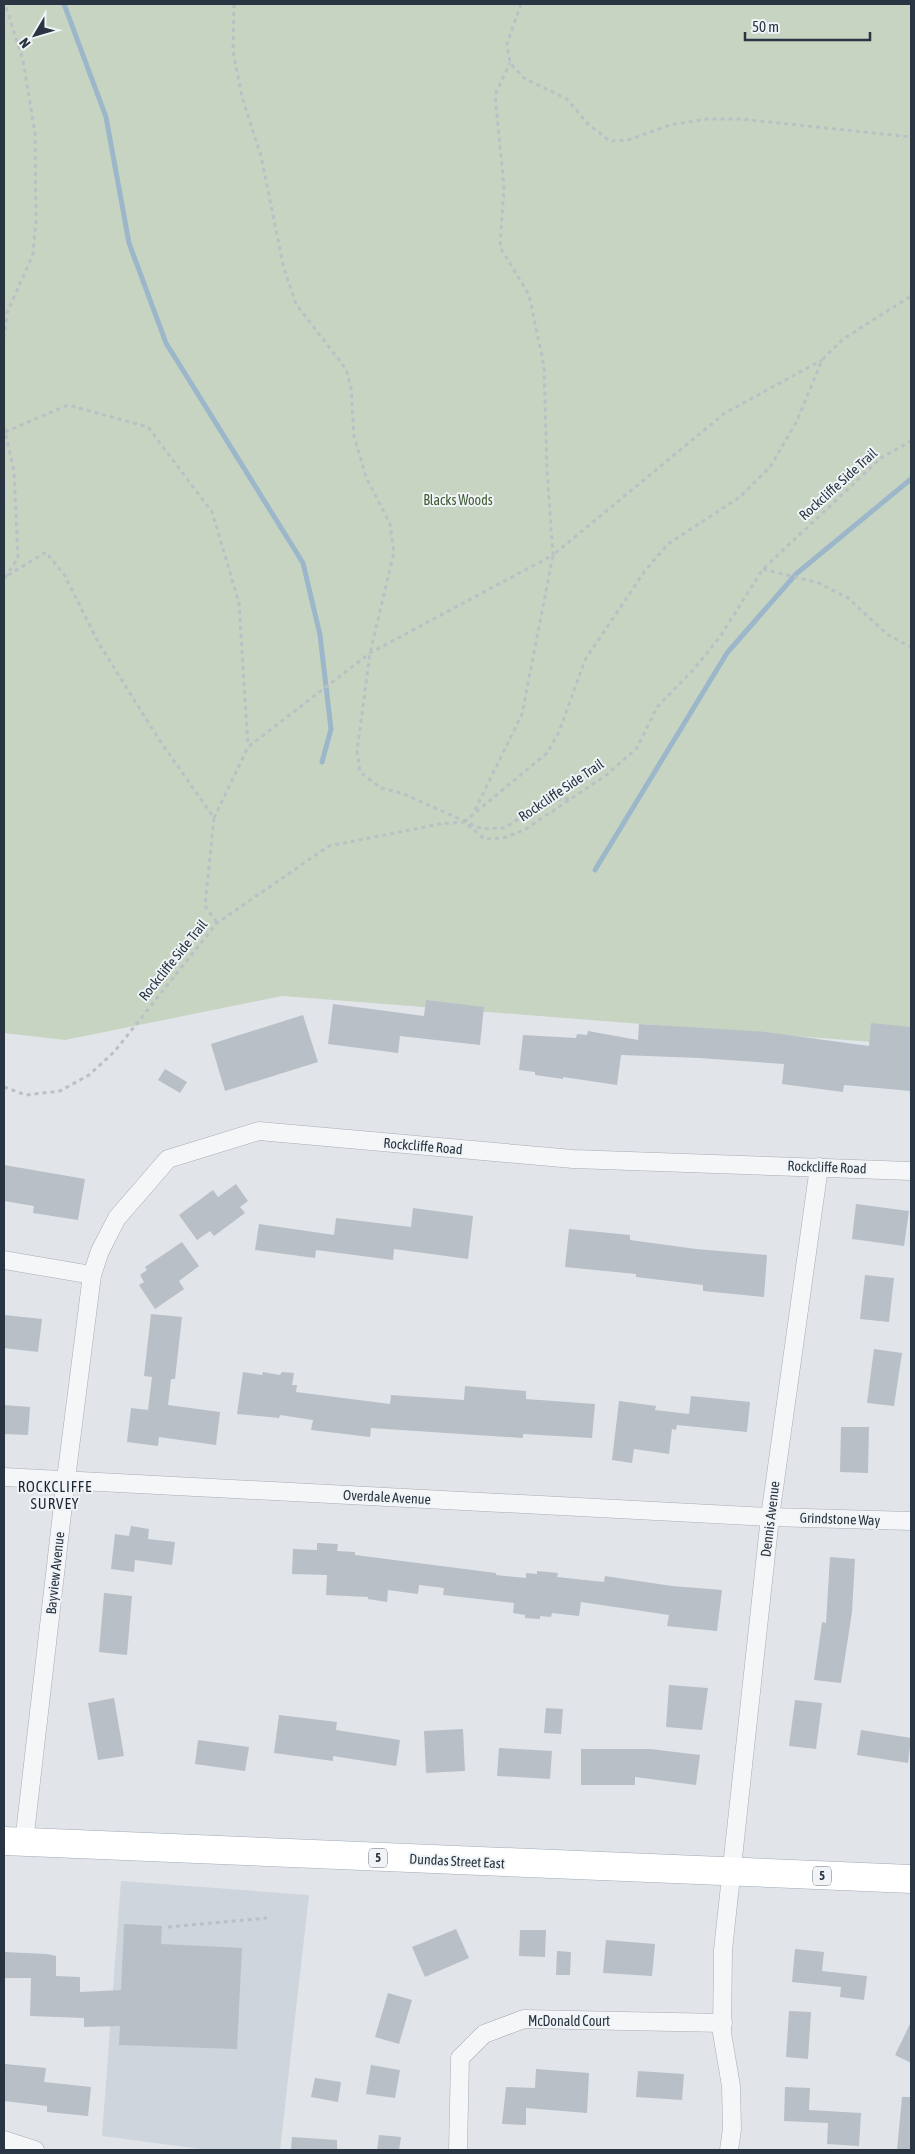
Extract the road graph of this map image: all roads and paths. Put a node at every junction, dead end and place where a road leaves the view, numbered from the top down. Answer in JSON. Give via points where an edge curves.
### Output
{"nodes":[{"id":1,"x":5,"y":4,"type":"edge"},
{"id":2,"x":234,"y":4,"type":"edge"},
{"id":3,"x":520,"y":4,"type":"edge"},
{"id":4,"x":510,"y":63,"type":"junction"},
{"id":5,"x":911,"y":137,"type":"edge"},
{"id":6,"x":911,"y":296,"type":"edge"},
{"id":7,"x":6,"y":313,"type":"edge"},
{"id":8,"x":4,"y":338,"type":"edge"},
{"id":9,"x":822,"y":360,"type":"junction"},
{"id":10,"x":4,"y":427,"type":"edge"},
{"id":11,"x":5,"y":432,"type":"edge"},
{"id":12,"x":911,"y":441,"type":"edge"},
{"id":13,"x":553,"y":555,"type":"junction"},
{"id":14,"x":763,"y":569,"type":"junction"},
{"id":15,"x":8,"y":575,"type":"junction"},
{"id":16,"x":4,"y":579,"type":"edge"},
{"id":17,"x":911,"y":647,"type":"edge"},
{"id":18,"x":370,"y":653,"type":"junction"},
{"id":19,"x":248,"y":747,"type":"junction"},
{"id":20,"x":573,"y":797,"type":"junction"},
{"id":21,"x":473,"y":813,"type":"junction"},
{"id":22,"x":214,"y":818,"type":"junction"},
{"id":23,"x":464,"y":822,"type":"junction"},
{"id":24,"x":217,"y":924,"type":"junction"},
{"id":25,"x":4,"y":1087,"type":"edge"},
{"id":26,"x":819,"y":1166,"type":"junction"},
{"id":27,"x":911,"y":1172,"type":"edge"},
{"id":28,"x":4,"y":1260,"type":"edge"},
{"id":29,"x":92,"y":1274,"type":"junction"},
{"id":30,"x":4,"y":1477,"type":"edge"},
{"id":31,"x":66,"y":1479,"type":"junction"},
{"id":32,"x":770,"y":1517,"type":"junction"},
{"id":33,"x":911,"y":1521,"type":"edge"},
{"id":34,"x":14,"y":1842,"type":"edge"},
{"id":35,"x":732,"y":1873,"type":"junction"},
{"id":36,"x":911,"y":1880,"type":"edge"},
{"id":37,"x":267,"y":1918,"type":"dead end"},
{"id":38,"x":168,"y":1926,"type":"dead end"},
{"id":39,"x":723,"y":2023,"type":"junction"},
{"id":40,"x":4,"y":2140,"type":"edge"},
{"id":41,"x":35,"y":2150,"type":"edge"},
{"id":42,"x":458,"y":2150,"type":"edge"},
{"id":43,"x":729,"y":2150,"type":"edge"}],
"edges":[{"from":1,"to":7,"type":"path","via":[[23,60],[35,133],[36,220],[32,254]]},
{"from":2,"to":18,"type":"path","via":[[234,51],[240,88],[261,156],[284,269],[296,304],[346,369],[351,388],[354,436],[366,477],[390,524],[394,552]]},
{"from":3,"to":4,"type":"path","via":[[507,44]]},
{"from":4,"to":5,"type":"path","via":[[524,78],[567,99],[588,124],[610,141],[628,140],[670,125],[706,119],[750,120]]},
{"from":4,"to":13,"type":"path","via":[[495,95],[504,187],[500,247],[529,295],[544,366]]},
{"from":6,"to":9,"type":"path","via":[[843,339]]},
{"from":7,"to":8,"type":"path"},
{"from":9,"to":13,"type":"path","via":[[725,413]]},
{"from":9,"to":21,"type":"path","via":[[796,423],[770,467],[740,497],[668,544],[644,572],[585,660],[559,732],[547,753]]},
{"from":10,"to":11,"type":"path"},
{"from":11,"to":15,"type":"path","via":[[14,471],[18,558]]},
{"from":11,"to":19,"type":"path","via":[[68,405],[148,428],[212,512],[239,603]]},
{"from":12,"to":14,"type":"path","name":"Rockcliffe Side Trail","via":[[881,458]]},
{"from":13,"to":18,"type":"path"},
{"from":13,"to":21,"type":"path","via":[[522,714]]},
{"from":14,"to":17,"type":"path","via":[[819,583],[848,598],[888,635]]},
{"from":14,"to":20,"type":"path","name":"Rockcliffe Side Trail","via":[[720,638],[657,707],[637,748],[605,776]]},
{"from":15,"to":16,"type":"path"},
{"from":15,"to":22,"type":"path","via":[[46,552],[66,576],[98,642],[158,738]]},
{"from":18,"to":19,"type":"path"},
{"from":18,"to":23,"type":"path","via":[[357,751],[360,772],[381,788],[404,794]]},
{"from":19,"to":22,"type":"path"},
{"from":20,"to":23,"type":"path","via":[[548,801],[504,828],[482,829]]},
{"from":20,"to":23,"type":"path","name":"Rockcliffe Side Trail","via":[[524,830],[503,838],[485,839]]},
{"from":21,"to":23,"type":"path"},
{"from":22,"to":24,"type":"path","via":[[205,906]]},
{"from":23,"to":24,"type":"path","name":"Rockcliffe Side Trail","via":[[329,846]]},
{"from":24,"to":25,"type":"path","name":"Rockcliffe Side Trail","via":[[114,1052],[89,1075],[60,1091],[26,1095]]},
{"from":26,"to":27,"type":"street","name":"Rockcliffe Road"},
{"from":26,"to":29,"type":"street","name":"Rockcliffe Road","via":[[573,1159],[259,1131],[168,1159],[118,1218]]},
{"from":26,"to":32,"type":"street","name":"Dennis Avenue"},
{"from":28,"to":29,"type":"street"},
{"from":29,"to":31,"type":"street","name":"Bayview Avenue"},
{"from":30,"to":31,"type":"street","name":"Overdale Avenue"},
{"from":31,"to":32,"type":"street","name":"Overdale Avenue"},
{"from":31,"to":34,"type":"street","name":"Bayview Avenue"},
{"from":32,"to":33,"type":"street","name":"Grindstone Way"},
{"from":32,"to":35,"type":"street","name":"Dennis Avenue"},
{"from":34,"to":35,"type":"main road","name":"Dundas Street East","number":"5"},
{"from":35,"to":36,"type":"main road","name":"Dundas Street East","number":"5"},
{"from":35,"to":39,"type":"street","via":[[723,1950]]},
{"from":37,"to":38,"type":"path"},
{"from":39,"to":42,"type":"street","name":"McDonald Court","via":[[524,2019],[484,2034],[460,2058]]},
{"from":39,"to":43,"type":"street","via":[[731,2086]]},
{"from":40,"to":41,"type":"street"}]}
